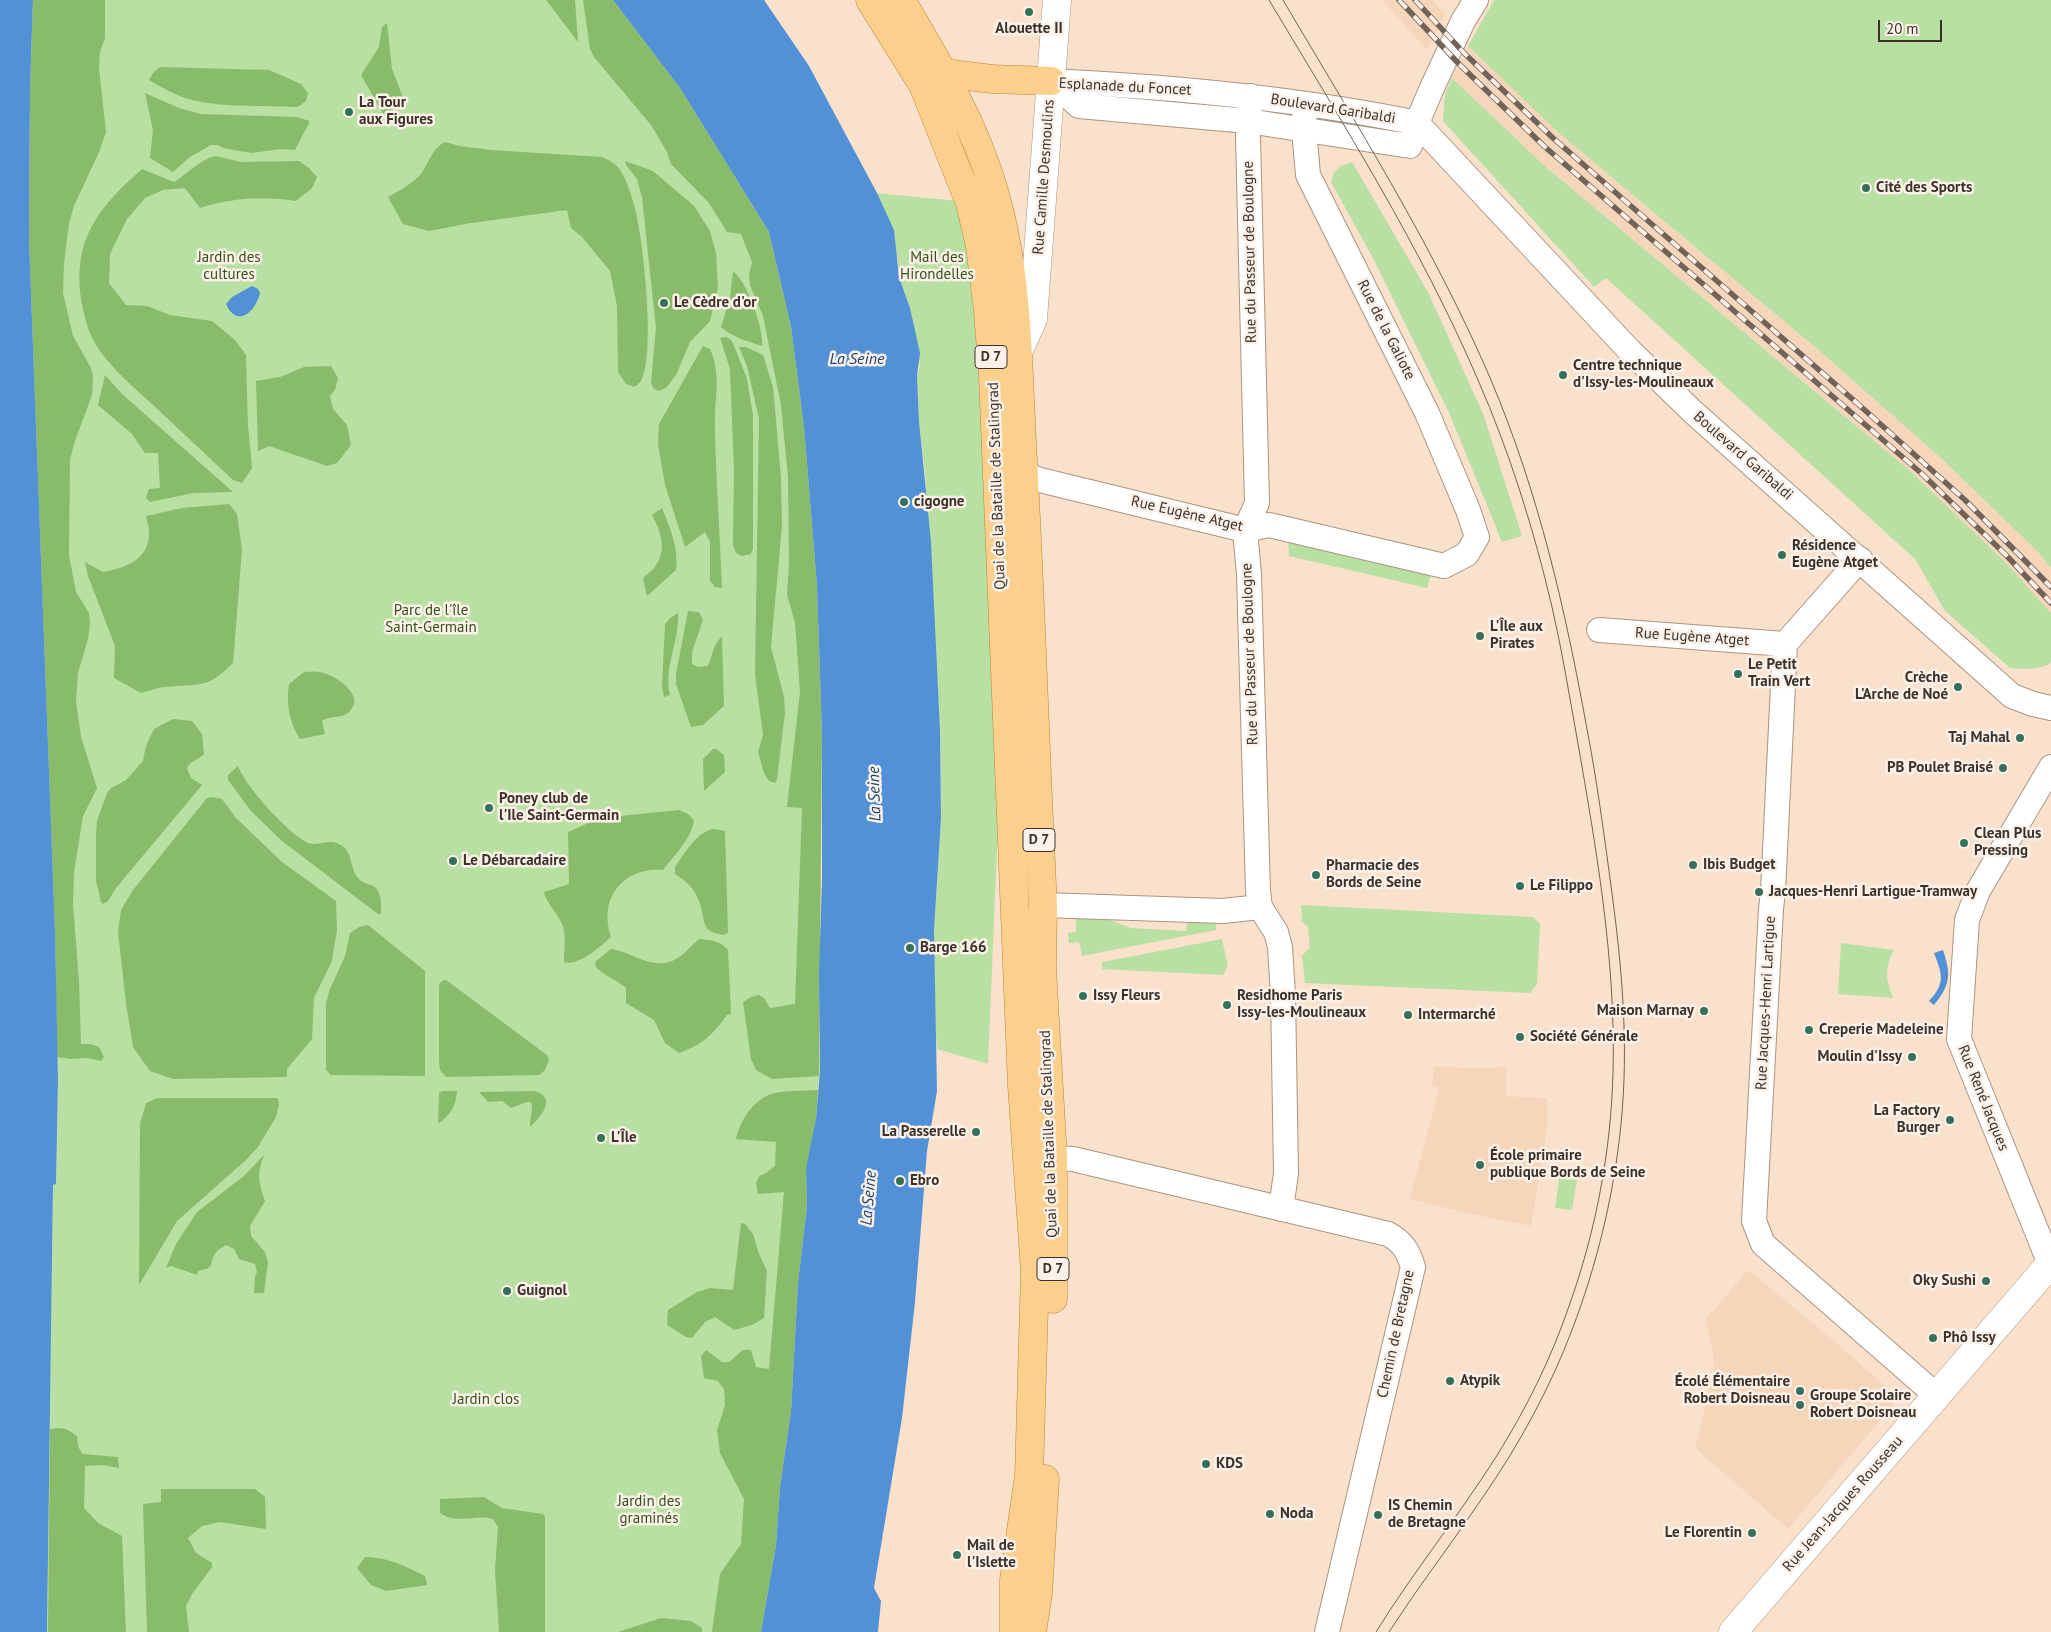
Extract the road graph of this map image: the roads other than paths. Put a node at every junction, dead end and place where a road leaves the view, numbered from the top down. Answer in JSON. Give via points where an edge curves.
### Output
{"nodes":[{"id":1,"x":870,"y":0,"type":"edge"},
{"id":2,"x":901,"y":0,"type":"edge"},
{"id":3,"x":1057,"y":0,"type":"edge"},
{"id":4,"x":1476,"y":0,"type":"edge"},
{"id":5,"x":944,"y":73,"type":"junction"},
{"id":6,"x":1052,"y":81,"type":"junction"},
{"id":7,"x":1250,"y":96,"type":"junction"},
{"id":8,"x":1305,"y":104,"type":"junction"},
{"id":9,"x":1248,"y":121,"type":"junction"},
{"id":10,"x":1417,"y":123,"type":"junction"},
{"id":11,"x":1304,"y":129,"type":"junction"},
{"id":12,"x":1410,"y":146,"type":"junction"},
{"id":13,"x":1440,"y":150,"type":"junction"},
{"id":14,"x":1018,"y":352,"type":"junction"},
{"id":15,"x":1024,"y":474,"type":"junction"},
{"id":16,"x":1245,"y":530,"type":"junction"},
{"id":17,"x":1466,"y":554,"type":"joint"},
{"id":18,"x":1860,"y":559,"type":"junction"},
{"id":19,"x":1599,"y":630,"type":"dead end"},
{"id":20,"x":1785,"y":644,"type":"junction"},
{"id":21,"x":2051,"y":708,"type":"edge"},
{"id":22,"x":2051,"y":767,"type":"edge"},
{"id":23,"x":1013,"y":868,"type":"junction"},
{"id":24,"x":1043,"y":905,"type":"junction"},
{"id":25,"x":1260,"y":906,"type":"junction"},
{"id":26,"x":1017,"y":937,"type":"junction"},
{"id":27,"x":1053,"y":1158,"type":"junction"},
{"id":28,"x":1281,"y":1210,"type":"junction"},
{"id":29,"x":2051,"y":1264,"type":"edge"},
{"id":30,"x":1937,"y":1396,"type":"junction"},
{"id":31,"x":1014,"y":1632,"type":"edge"},
{"id":32,"x":1032,"y":1632,"type":"edge"},
{"id":33,"x":1327,"y":1632,"type":"edge"},
{"id":34,"x":1734,"y":1632,"type":"edge"}],
"edges":[{"from":1,"to":23,"type":"main road","name":"Quai de la Bataille de Stalingrad","number":"D 7","via":[[923,85],[970,203],[980,246],[993,376]]},
{"from":2,"to":5,"type":"main road","name":"Quai de la Bataille de Stalingrad","number":"D 7"},
{"from":3,"to":6,"type":"street","name":"Rue Camille Desmoulins"},
{"from":4,"to":10,"type":"street"},
{"from":5,"to":6,"type":"main road","via":[[986,79]]},
{"from":5,"to":14,"type":"main road","name":"Quai de la Bataille de Stalingrad","number":"D 7","via":[[974,135],[997,200],[1007,244]]},
{"from":6,"to":7,"type":"street","name":"Esplanade du Foncet"},
{"from":6,"to":9,"type":"street","name":"Esplanade du Foncet","via":[[1079,106]]},
{"from":6,"to":14,"type":"street","name":"Rue Camille Desmoulins","via":[[1032,319]]},
{"from":7,"to":8,"type":"street","name":"Boulevard Garibaldi"},
{"from":7,"to":9,"type":"street","name":"Rue du Passeur de Boulogne"},
{"from":8,"to":10,"type":"street","name":"Boulevard Garibaldi"},
{"from":8,"to":11,"type":"street","name":"Rue de la Galiote"},
{"from":9,"to":11,"type":"street","name":"Boulevard Garibaldi"},
{"from":9,"to":16,"type":"street","name":"Rue du Passeur de Boulogne","via":[[1257,503]]},
{"from":10,"to":12,"type":"street","name":"Boulevard Garibaldi"},
{"from":10,"to":13,"type":"street","name":"Boulevard Garibaldi"},
{"from":11,"to":12,"type":"street","name":"Boulevard Garibaldi"},
{"from":11,"to":17,"type":"street","name":"Rue de la Galiote","via":[[1308,176],[1427,413],[1468,510],[1476,537]]},
{"from":12,"to":13,"type":"street","name":"Boulevard Garibaldi"},
{"from":13,"to":18,"type":"street","name":"Boulevard Garibaldi","via":[[1629,350],[1693,412]]},
{"from":14,"to":15,"type":"main road","name":"Quai de la Bataille de Stalingrad","number":"D 7"},
{"from":15,"to":16,"type":"street","name":"Rue Eugène Atget"},
{"from":15,"to":24,"type":"main road","name":"Quai de la Bataille de Stalingrad","number":"D 7"},
{"from":16,"to":17,"type":"street","name":"Rue Eugène Atget","via":[[1269,525],[1444,566]]},
{"from":16,"to":25,"type":"street","name":"Rue du Passeur de Boulogne"},
{"from":18,"to":20,"type":"street"},
{"from":18,"to":21,"type":"street","name":"Boulevard Garibaldi","via":[[2012,696]]},
{"from":19,"to":20,"type":"street","name":"Rue Eugène Atget"},
{"from":20,"to":30,"type":"street","name":"Rue Jacques-Henri Lartigue","via":[[1754,1221],[1763,1244]]},
{"from":22,"to":29,"type":"street","name":"Rue René Jacques","via":[[1978,891],[1967,920],[1959,1039]]},
{"from":23,"to":24,"type":"main road","number":"D 7"},
{"from":23,"to":26,"type":"main road","name":"Quai de la Bataille de Stalingrad","number":"D 7"},
{"from":24,"to":25,"type":"street","via":[[1223,911]]},
{"from":24,"to":26,"type":"main road"},
{"from":24,"to":27,"type":"main road","name":"Quai de la Bataille de Stalingrad","number":"D 7","via":[[1042,969]]},
{"from":25,"to":28,"type":"street","name":"Rue du Passeur de Boulogne","via":[[1276,932],[1281,956],[1286,1173]]},
{"from":26,"to":31,"type":"main road","name":"Quai de la Bataille de Stalingrad","number":"D 7","via":[[1022,1086],[1035,1272],[1029,1475],[1014,1580]]},
{"from":27,"to":28,"type":"street","name":"Chemin de Bretagne","via":[[1073,1159]]},
{"from":27,"to":32,"type":"main road","name":"Quai de la Bataille de Stalingrad","number":"D 7","via":[[1052,1374],[1038,1594]]},
{"from":28,"to":33,"type":"street","name":"Chemin de Bretagne","via":[[1388,1234],[1407,1248],[1413,1267]]},
{"from":29,"to":30,"type":"street","name":"Rue Jean-Jacques Rousseau"},
{"from":30,"to":34,"type":"street","name":"Rue Jean-Jacques Rousseau"}]}
